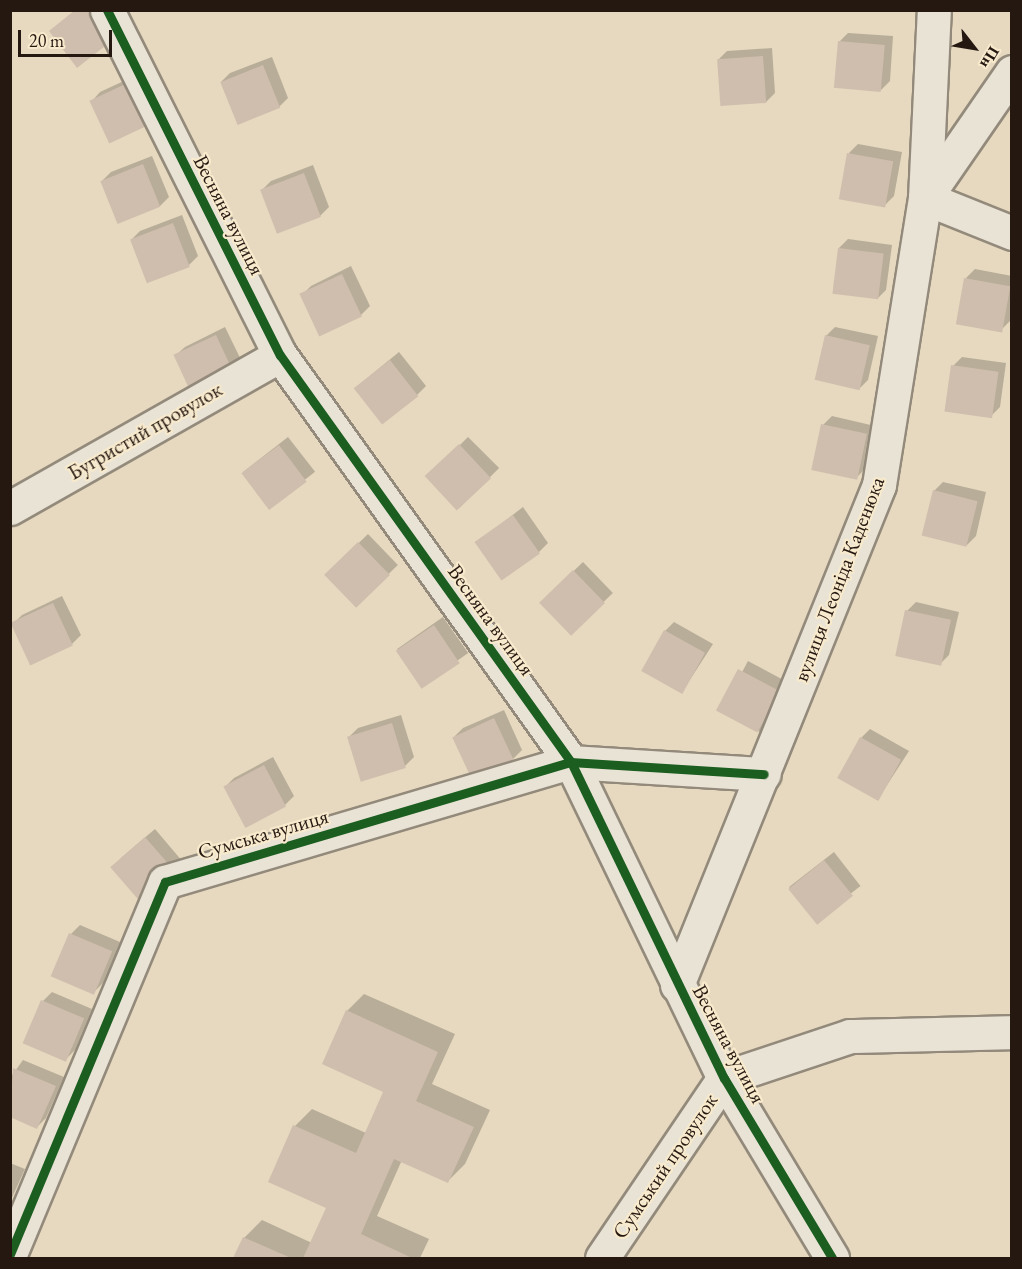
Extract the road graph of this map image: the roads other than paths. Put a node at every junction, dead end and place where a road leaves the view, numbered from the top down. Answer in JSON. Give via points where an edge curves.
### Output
{"nodes":[{"id":1,"x":107,"y":10,"type":"edge"},
{"id":2,"x":934,"y":10,"type":"edge"},
{"id":3,"x":1011,"y":72,"type":"edge"},
{"id":4,"x":925,"y":198,"type":"junction"},
{"id":5,"x":1011,"y":233,"type":"edge"},
{"id":6,"x":280,"y":355,"type":"junction"},
{"id":7,"x":10,"y":508,"type":"edge"},
{"id":8,"x":571,"y":762,"type":"junction"},
{"id":9,"x":764,"y":774,"type":"junction"},
{"id":10,"x":677,"y":984,"type":"junction"},
{"id":11,"x":1011,"y":1032,"type":"edge"},
{"id":12,"x":724,"y":1078,"type":"junction"},
{"id":13,"x":10,"y":1254,"type":"edge"},
{"id":14,"x":602,"y":1258,"type":"edge"},
{"id":15,"x":832,"y":1258,"type":"edge"}],
"edges":[{"from":1,"to":6,"type":"street","name":"Весняна вулиця"},
{"from":2,"to":4,"type":"street","name":"вулиця Леоніда Каденюка"},
{"from":3,"to":4,"type":"street"},
{"from":4,"to":5,"type":"street"},
{"from":4,"to":9,"type":"street","name":"вулиця Леоніда Каденюка","via":[[879,485]]},
{"from":6,"to":7,"type":"street","name":"Бугристий провулок"},
{"from":6,"to":8,"type":"street","name":"Весняна вулиця"},
{"from":8,"to":9,"type":"street","name":"Сумська вулиця"},
{"from":8,"to":10,"type":"street","name":"Весняна вулиця"},
{"from":8,"to":13,"type":"street","name":"Сумська вулиця","via":[[165,882]]},
{"from":9,"to":10,"type":"street","name":"вулиця Леоніда Каденюка"},
{"from":10,"to":12,"type":"street","name":"Весняна вулиця"},
{"from":11,"to":12,"type":"street","name":"Сумський провулок","via":[[850,1036]]},
{"from":12,"to":14,"type":"street","name":"Сумський провулок"},
{"from":12,"to":15,"type":"street","name":"Весняна вулиця"}]}
